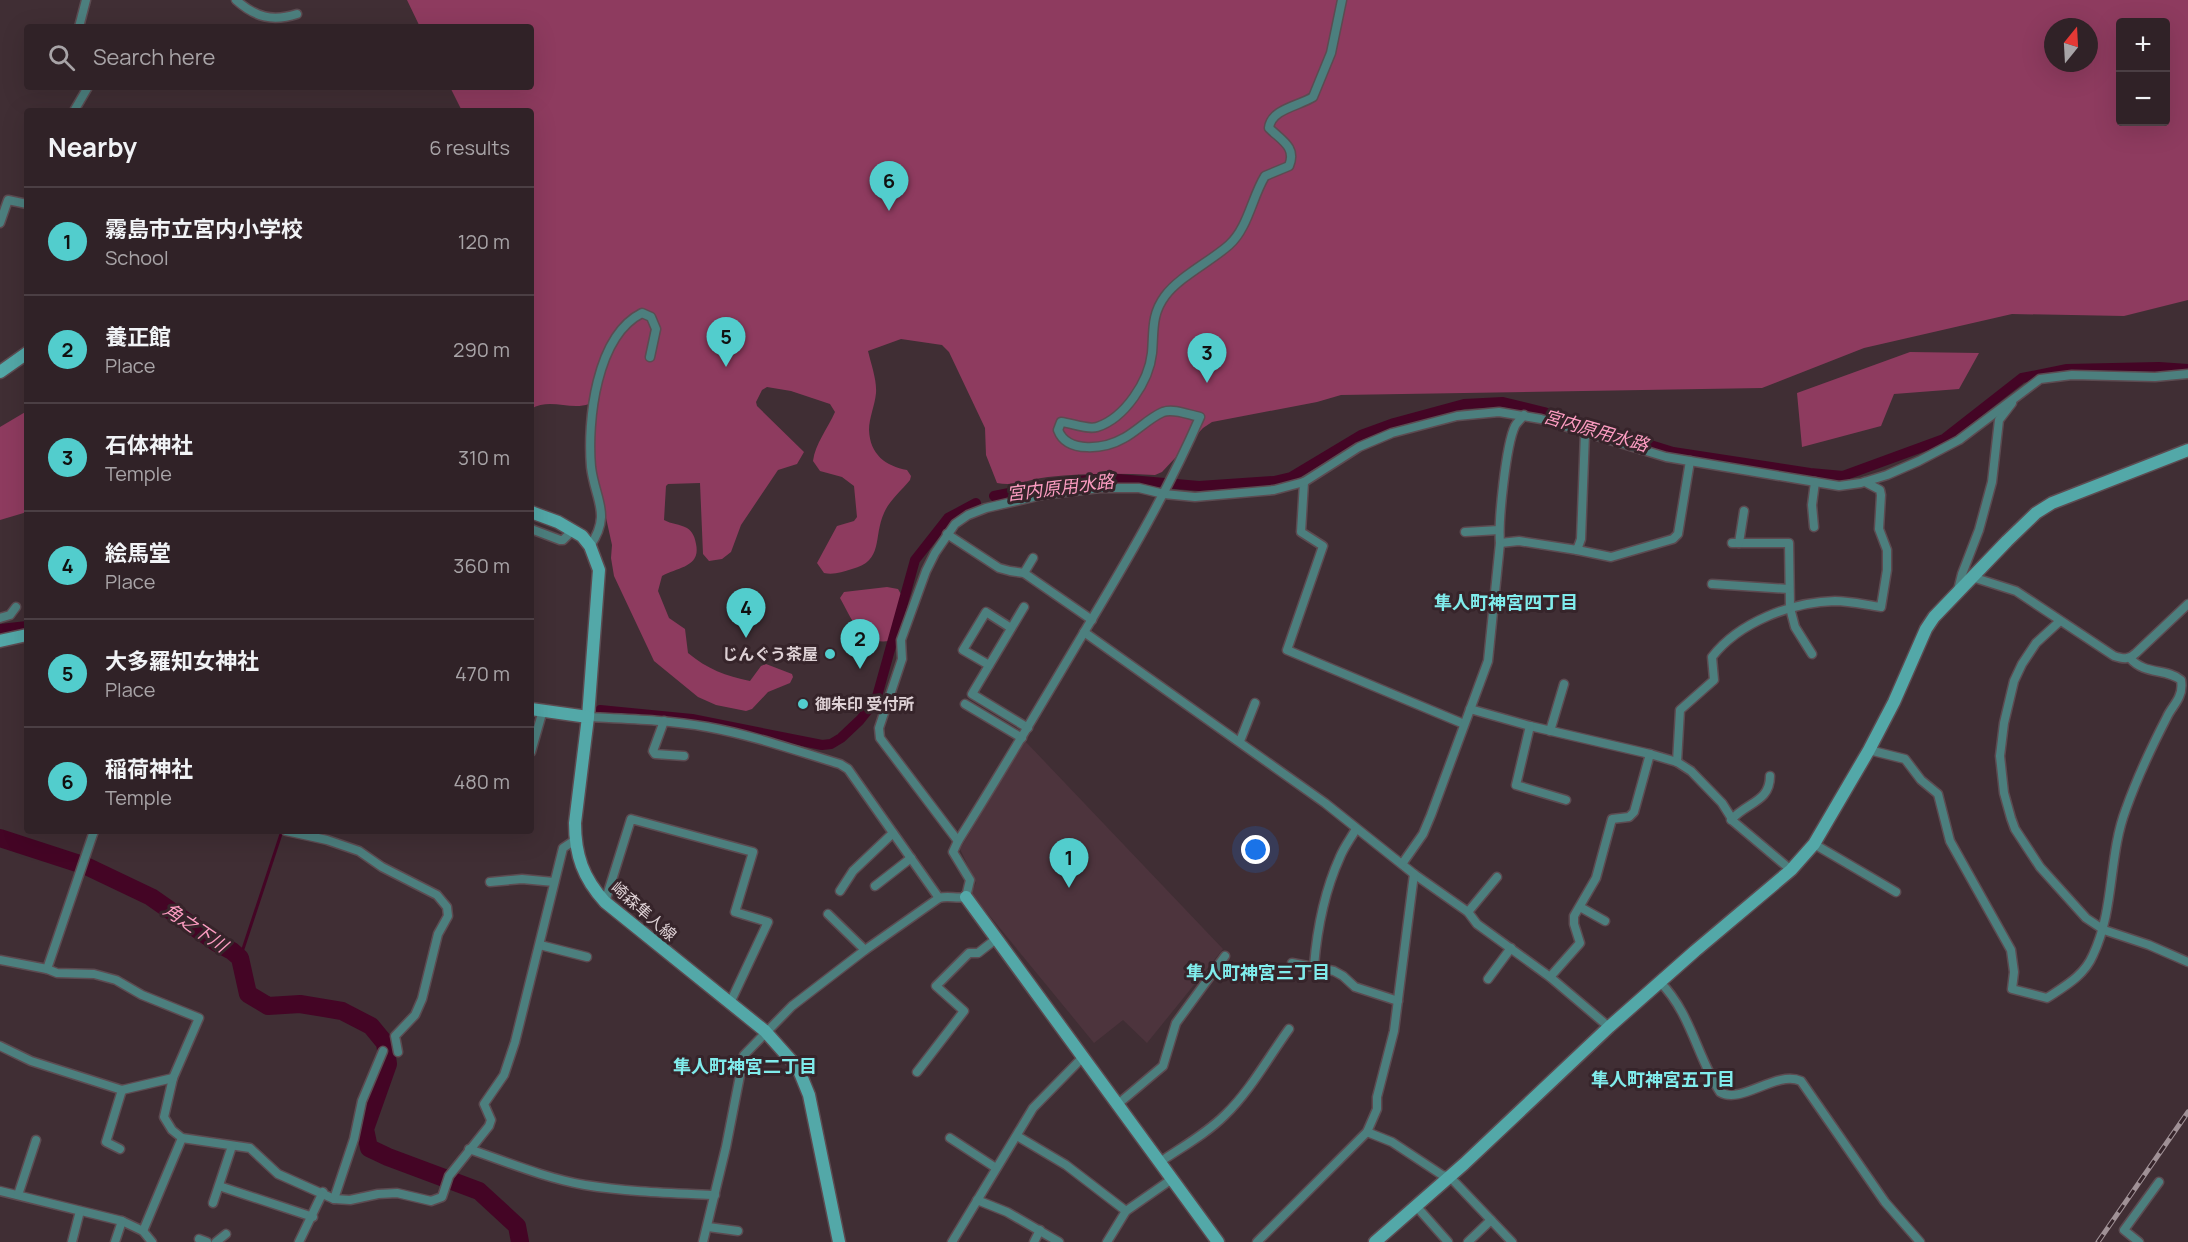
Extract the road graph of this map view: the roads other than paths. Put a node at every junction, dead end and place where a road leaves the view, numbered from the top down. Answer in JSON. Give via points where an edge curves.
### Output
{"nodes":[{"id":1,"x":86,"y":0,"type":"edge"},
{"id":2,"x":236,"y":0,"type":"edge"},
{"id":3,"x":1342,"y":0,"type":"edge"},
{"id":4,"x":297,"y":14,"type":"dead end"},
{"id":5,"x":80,"y":24,"type":"edge"},
{"id":6,"x":86,"y":90,"type":"edge"},
{"id":7,"x":76,"y":108,"type":"edge"},
{"id":8,"x":24,"y":203,"type":"edge"},
{"id":9,"x":0,"y":222,"type":"edge"},
{"id":10,"x":24,"y":355,"type":"edge"},
{"id":11,"x":650,"y":357,"type":"dead end"},
{"id":12,"x":0,"y":372,"type":"edge"},
{"id":13,"x":2188,"y":374,"type":"edge"},
{"id":14,"x":2020,"y":394,"type":"junction"},
{"id":15,"x":1524,"y":416,"type":"junction"},
{"id":16,"x":1585,"y":433,"type":"junction"},
{"id":17,"x":2188,"y":450,"type":"edge"},
{"id":18,"x":1690,"y":461,"type":"junction"},
{"id":19,"x":1304,"y":482,"type":"junction"},
{"id":20,"x":1815,"y":482,"type":"junction"},
{"id":21,"x":1865,"y":482,"type":"junction"},
{"id":22,"x":1166,"y":491,"type":"junction"},
{"id":23,"x":1744,"y":511,"type":"dead end"},
{"id":24,"x":534,"y":513,"type":"edge"},
{"id":25,"x":1814,"y":527,"type":"dead end"},
{"id":26,"x":534,"y":530,"type":"edge"},
{"id":27,"x":573,"y":530,"type":"junction"},
{"id":28,"x":1499,"y":530,"type":"junction"},
{"id":29,"x":1466,"y":532,"type":"dead end"},
{"id":30,"x":947,"y":534,"type":"junction"},
{"id":31,"x":1500,"y":543,"type":"junction"},
{"id":32,"x":591,"y":546,"type":"junction"},
{"id":33,"x":1577,"y":550,"type":"junction"},
{"id":34,"x":1033,"y":558,"type":"dead end"},
{"id":35,"x":1024,"y":573,"type":"junction"},
{"id":36,"x":1972,"y":577,"type":"junction"},
{"id":37,"x":1712,"y":584,"type":"dead end"},
{"id":38,"x":1788,"y":589,"type":"junction"},
{"id":39,"x":1958,"y":591,"type":"junction"},
{"id":40,"x":2188,"y":604,"type":"edge"},
{"id":41,"x":16,"y":607,"type":"dead end"},
{"id":42,"x":1024,"y":607,"type":"dead end"},
{"id":43,"x":1790,"y":608,"type":"junction"},
{"id":44,"x":0,"y":618,"type":"edge"},
{"id":45,"x":1092,"y":620,"type":"junction"},
{"id":46,"x":2060,"y":621,"type":"junction"},
{"id":47,"x":1011,"y":628,"type":"junction"},
{"id":48,"x":1084,"y":632,"type":"junction"},
{"id":49,"x":24,"y":636,"type":"edge"},
{"id":50,"x":0,"y":641,"type":"edge"},
{"id":51,"x":1812,"y":654,"type":"dead end"},
{"id":52,"x":2130,"y":658,"type":"junction"},
{"id":53,"x":989,"y":665,"type":"junction"},
{"id":54,"x":1564,"y":684,"type":"dead end"},
{"id":55,"x":1255,"y":703,"type":"dead end"},
{"id":56,"x":965,"y":704,"type":"dead end"},
{"id":57,"x":1470,"y":709,"type":"junction"},
{"id":58,"x":537,"y":710,"type":"edge"},
{"id":59,"x":588,"y":717,"type":"junction"},
{"id":60,"x":664,"y":721,"type":"junction"},
{"id":61,"x":1464,"y":724,"type":"junction"},
{"id":62,"x":1530,"y":726,"type":"junction"},
{"id":63,"x":1028,"y":728,"type":"junction"},
{"id":64,"x":1550,"y":731,"type":"junction"},
{"id":65,"x":534,"y":733,"type":"edge"},
{"id":66,"x":1022,"y":738,"type":"junction"},
{"id":67,"x":1240,"y":741,"type":"junction"},
{"id":68,"x":1869,"y":750,"type":"junction"},
{"id":69,"x":1650,"y":754,"type":"junction"},
{"id":70,"x":684,"y":756,"type":"dead end"},
{"id":71,"x":1677,"y":762,"type":"junction"},
{"id":72,"x":1770,"y":776,"type":"dead end"},
{"id":73,"x":1566,"y":800,"type":"dead end"},
{"id":74,"x":1731,"y":820,"type":"junction"},
{"id":75,"x":1356,"y":829,"type":"junction"},
{"id":76,"x":893,"y":833,"type":"junction"},
{"id":77,"x":93,"y":834,"type":"edge"},
{"id":78,"x":300,"y":834,"type":"edge"},
{"id":79,"x":575,"y":840,"type":"junction"},
{"id":80,"x":958,"y":841,"type":"junction"},
{"id":81,"x":1814,"y":844,"type":"junction"},
{"id":82,"x":911,"y":858,"type":"junction"},
{"id":83,"x":1402,"y":864,"type":"junction"},
{"id":84,"x":1791,"y":870,"type":"junction"},
{"id":85,"x":1414,"y":874,"type":"junction"},
{"id":86,"x":1497,"y":877,"type":"dead end"},
{"id":87,"x":489,"y":882,"type":"dead end"},
{"id":88,"x":554,"y":882,"type":"junction"},
{"id":89,"x":875,"y":886,"type":"dead end"},
{"id":90,"x":840,"y":891,"type":"dead end"},
{"id":91,"x":1896,"y":892,"type":"dead end"},
{"id":92,"x":966,"y":897,"type":"junction"},
{"id":93,"x":939,"y":898,"type":"junction"},
{"id":94,"x":605,"y":902,"type":"junction"},
{"id":95,"x":1580,"y":907,"type":"junction"},
{"id":96,"x":1468,"y":912,"type":"junction"},
{"id":97,"x":828,"y":914,"type":"dead end"},
{"id":98,"x":1605,"y":921,"type":"dead end"},
{"id":99,"x":2104,"y":930,"type":"junction"},
{"id":100,"x":996,"y":939,"type":"junction"},
{"id":101,"x":540,"y":945,"type":"junction"},
{"id":102,"x":1511,"y":948,"type":"junction"},
{"id":103,"x":865,"y":950,"type":"junction"},
{"id":104,"x":1225,"y":956,"type":"dead end"},
{"id":105,"x":587,"y":957,"type":"dead end"},
{"id":106,"x":0,"y":960,"type":"edge"},
{"id":107,"x":2188,"y":962,"type":"edge"},
{"id":108,"x":1292,"y":963,"type":"dead end"},
{"id":109,"x":1314,"y":966,"type":"junction"},
{"id":110,"x":47,"y":969,"type":"junction"},
{"id":111,"x":1550,"y":977,"type":"junction"},
{"id":112,"x":1488,"y":978,"type":"dead end"},
{"id":113,"x":1660,"y":982,"type":"junction"},
{"id":114,"x":1398,"y":1001,"type":"junction"},
{"id":115,"x":730,"y":1003,"type":"junction"},
{"id":116,"x":1609,"y":1027,"type":"junction"},
{"id":117,"x":1289,"y":1029,"type":"dead end"},
{"id":118,"x":765,"y":1031,"type":"junction"},
{"id":119,"x":0,"y":1046,"type":"edge"},
{"id":120,"x":383,"y":1051,"type":"dead end"},
{"id":121,"x":398,"y":1052,"type":"dead end"},
{"id":122,"x":1083,"y":1057,"type":"junction"},
{"id":123,"x":917,"y":1072,"type":"dead end"},
{"id":124,"x":173,"y":1078,"type":"junction"},
{"id":125,"x":122,"y":1090,"type":"junction"},
{"id":126,"x":1118,"y":1104,"type":"junction"},
{"id":127,"x":1367,"y":1132,"type":"junction"},
{"id":128,"x":1017,"y":1136,"type":"junction"},
{"id":129,"x":182,"y":1138,"type":"junction"},
{"id":130,"x":950,"y":1138,"type":"dead end"},
{"id":131,"x":36,"y":1140,"type":"dead end"},
{"id":132,"x":232,"y":1146,"type":"junction"},
{"id":133,"x":120,"y":1149,"type":"dead end"},
{"id":134,"x":469,"y":1149,"type":"junction"},
{"id":135,"x":1161,"y":1162,"type":"junction"},
{"id":136,"x":996,"y":1168,"type":"junction"},
{"id":137,"x":1450,"y":1177,"type":"junction"},
{"id":138,"x":1172,"y":1179,"type":"junction"},
{"id":139,"x":2159,"y":1182,"type":"dead end"},
{"id":140,"x":219,"y":1186,"type":"junction"},
{"id":141,"x":0,"y":1191,"type":"edge"},
{"id":142,"x":323,"y":1192,"type":"junction"},
{"id":143,"x":18,"y":1195,"type":"junction"},
{"id":144,"x":715,"y":1195,"type":"junction"},
{"id":145,"x":334,"y":1199,"type":"junction"},
{"id":146,"x":977,"y":1200,"type":"junction"},
{"id":147,"x":213,"y":1203,"type":"dead end"},
{"id":148,"x":1417,"y":1207,"type":"junction"},
{"id":149,"x":80,"y":1211,"type":"junction"},
{"id":150,"x":1126,"y":1211,"type":"junction"},
{"id":151,"x":313,"y":1217,"type":"junction"},
{"id":152,"x":1491,"y":1220,"type":"junction"},
{"id":153,"x":122,"y":1221,"type":"junction"},
{"id":154,"x":708,"y":1227,"type":"junction"},
{"id":155,"x":1040,"y":1230,"type":"junction"},
{"id":156,"x":143,"y":1231,"type":"junction"},
{"id":157,"x":738,"y":1231,"type":"dead end"},
{"id":158,"x":226,"y":1234,"type":"dead end"},
{"id":159,"x":2128,"y":1239,"type":"edge"},
{"id":160,"x":72,"y":1242,"type":"edge"},
{"id":161,"x":115,"y":1242,"type":"edge"},
{"id":162,"x":152,"y":1242,"type":"edge"},
{"id":163,"x":216,"y":1242,"type":"edge"},
{"id":164,"x":299,"y":1242,"type":"edge"},
{"id":165,"x":703,"y":1242,"type":"edge"},
{"id":166,"x":839,"y":1242,"type":"edge"},
{"id":167,"x":952,"y":1242,"type":"edge"},
{"id":168,"x":1034,"y":1242,"type":"edge"},
{"id":169,"x":1059,"y":1242,"type":"edge"},
{"id":170,"x":1107,"y":1242,"type":"edge"},
{"id":171,"x":1218,"y":1242,"type":"edge"},
{"id":172,"x":1257,"y":1242,"type":"edge"},
{"id":173,"x":1375,"y":1242,"type":"edge"},
{"id":174,"x":1448,"y":1242,"type":"edge"},
{"id":175,"x":1468,"y":1242,"type":"edge"},
{"id":176,"x":1512,"y":1242,"type":"edge"},
{"id":177,"x":1920,"y":1242,"type":"edge"},
{"id":178,"x":2139,"y":1242,"type":"edge"}],
"edges":[{"from":1,"to":5,"type":"street"},
{"from":2,"to":4,"type":"street","via":[[249,11],[273,19]]},
{"from":3,"to":22,"type":"street","via":[[1331,53],[1313,97],[1269,121],[1269,128],[1291,151],[1289,166],[1265,176],[1231,243],[1166,295],[1152,328],[1152,354],[1146,372],[1126,407],[1096,428],[1061,422],[1058,430],[1061,437],[1079,447],[1101,446],[1122,440],[1164,412],[1200,417]]},
{"from":6,"to":7,"type":"street"},
{"from":8,"to":9,"type":"street","via":[[8,200]]},
{"from":10,"to":12,"type":"street"},
{"from":11,"to":32,"type":"street","via":[[656,329],[651,317],[642,313],[621,329],[609,349],[595,392],[591,467],[602,520]]},
{"from":13,"to":14,"type":"street","via":[[2072,375],[2040,379]]},
{"from":14,"to":21,"type":"street","via":[[1959,440],[1919,462]]},
{"from":14,"to":39,"type":"street","via":[[1999,420],[1992,482]]},
{"from":15,"to":16,"type":"street"},
{"from":15,"to":19,"type":"street","via":[[1499,412],[1473,414],[1392,433],[1359,447]]},
{"from":15,"to":28,"type":"street","via":[[1512,436]]},
{"from":16,"to":18,"type":"street"},
{"from":16,"to":33,"type":"street","via":[[1581,539]]},
{"from":17,"to":36,"type":"street","via":[[2044,507]]},
{"from":18,"to":20,"type":"street"},
{"from":18,"to":33,"type":"street","via":[[1674,539],[1611,557]]},
{"from":19,"to":22,"type":"street","via":[[1240,494],[1195,496]]},
{"from":19,"to":61,"type":"street","via":[[1301,532],[1323,546],[1287,651]]},
{"from":20,"to":21,"type":"street","via":[[1839,486]]},
{"from":20,"to":25,"type":"street"},
{"from":21,"to":43,"type":"street","via":[[1880,490],[1881,495],[1879,529],[1887,550],[1881,607],[1835,601]]},
{"from":22,"to":30,"type":"street","via":[[1118,487],[1035,496],[978,511],[961,519]]},
{"from":22,"to":45,"type":"street"},
{"from":23,"to":38,"type":"street","via":[[1736,543],[1789,543]]},
{"from":24,"to":27,"type":"street"},
{"from":26,"to":27,"type":"street","via":[[563,540]]},
{"from":27,"to":32,"type":"street"},
{"from":28,"to":29,"type":"street"},
{"from":28,"to":31,"type":"street"},
{"from":30,"to":35,"type":"street","via":[[999,568]]},
{"from":30,"to":80,"type":"street","via":[[926,572],[901,640],[902,659],[879,728],[880,738]]},
{"from":31,"to":33,"type":"street","via":[[1519,541]]},
{"from":31,"to":57,"type":"street","via":[[1488,661]]},
{"from":32,"to":59,"type":"street","name":"崎森隼人線","via":[[599,570]]},
{"from":34,"to":35,"type":"street"},
{"from":35,"to":45,"type":"street"},
{"from":36,"to":39,"type":"street"},
{"from":36,"to":46,"type":"street","via":[[2016,591]]},
{"from":37,"to":38,"type":"street"},
{"from":38,"to":43,"type":"street"},
{"from":39,"to":68,"type":"street","via":[[1926,629]]},
{"from":40,"to":52,"type":"street"},
{"from":41,"to":44,"type":"street","via":[[10,615]]},
{"from":42,"to":47,"type":"street"},
{"from":43,"to":51,"type":"street","via":[[1795,627]]},
{"from":43,"to":71,"type":"street","via":[[1778,610],[1737,634],[1713,655],[1714,680],[1682,706],[1678,714]]},
{"from":45,"to":48,"type":"street"},
{"from":46,"to":52,"type":"street","via":[[2114,656]]},
{"from":46,"to":99,"type":"street","via":[[2036,643],[2018,670],[2004,723],[2001,777],[2011,818],[2040,867],[2076,909]]},
{"from":47,"to":53,"type":"street"},
{"from":47,"to":53,"type":"street","via":[[986,612],[963,650]]},
{"from":48,"to":63,"type":"street"},
{"from":48,"to":67,"type":"street"},
{"from":49,"to":50,"type":"street"},
{"from":52,"to":99,"type":"street","via":[[2148,670],[2174,675],[2181,680],[2182,688],[2126,810],[2116,846]]},
{"from":53,"to":63,"type":"street","via":[[972,694]]},
{"from":54,"to":64,"type":"street"},
{"from":55,"to":67,"type":"street"},
{"from":56,"to":66,"type":"street"},
{"from":57,"to":61,"type":"street"},
{"from":57,"to":62,"type":"street"},
{"from":58,"to":59,"type":"street"},
{"from":58,"to":65,"type":"street"},
{"from":59,"to":60,"type":"street"},
{"from":59,"to":79,"type":"street","name":"崎森隼人線"},
{"from":60,"to":70,"type":"street","via":[[653,751]]},
{"from":60,"to":76,"type":"street","via":[[709,727],[840,764],[849,769]]},
{"from":61,"to":83,"type":"street","via":[[1423,834]]},
{"from":62,"to":64,"type":"street"},
{"from":62,"to":73,"type":"street","via":[[1516,784]]},
{"from":63,"to":66,"type":"street"},
{"from":64,"to":69,"type":"street"},
{"from":66,"to":80,"type":"street"},
{"from":67,"to":75,"type":"street"},
{"from":68,"to":81,"type":"street"},
{"from":68,"to":99,"type":"street","via":[[1904,758],[1938,794],[1950,841],[2012,950],[2012,988],[2047,998],[2085,970]]},
{"from":69,"to":71,"type":"street"},
{"from":69,"to":95,"type":"street","via":[[1636,809],[1629,817],[1612,819],[1596,878]]},
{"from":71,"to":74,"type":"street","via":[[1702,781]]},
{"from":72,"to":74,"type":"street","via":[[1764,796],[1742,808]]},
{"from":74,"to":84,"type":"street"},
{"from":75,"to":83,"type":"street"},
{"from":75,"to":109,"type":"street","via":[[1330,884]]},
{"from":76,"to":82,"type":"street"},
{"from":76,"to":90,"type":"street","via":[[853,870]]},
{"from":77,"to":110,"type":"street"},
{"from":78,"to":121,"type":"street","via":[[359,851],[437,895],[447,907],[448,916],[438,934],[422,999],[415,1015],[395,1036]]},
{"from":79,"to":88,"type":"street","via":[[563,848]]},
{"from":79,"to":94,"type":"street","name":"崎森隼人線","via":[[585,875]]},
{"from":80,"to":92,"type":"street","via":[[953,852],[970,880]]},
{"from":81,"to":84,"type":"street"},
{"from":81,"to":91,"type":"street"},
{"from":82,"to":89,"type":"street"},
{"from":82,"to":93,"type":"street"},
{"from":83,"to":85,"type":"street"},
{"from":84,"to":113,"type":"street"},
{"from":85,"to":96,"type":"street"},
{"from":85,"to":114,"type":"street"},
{"from":86,"to":96,"type":"street"},
{"from":87,"to":88,"type":"street"},
{"from":88,"to":101,"type":"street"},
{"from":92,"to":93,"type":"street"},
{"from":92,"to":100,"type":"street"},
{"from":93,"to":103,"type":"street"},
{"from":94,"to":115,"type":"street","name":"崎森隼人線"},
{"from":94,"to":115,"type":"street","via":[[632,819],[753,852],[735,912],[768,922]]},
{"from":95,"to":98,"type":"street"},
{"from":95,"to":111,"type":"street","via":[[1574,924],[1580,943]]},
{"from":96,"to":102,"type":"street","via":[[1477,924]]},
{"from":97,"to":103,"type":"street"},
{"from":99,"to":107,"type":"street"},
{"from":100,"to":122,"type":"street"},
{"from":100,"to":123,"type":"street","via":[[978,953],[969,953],[936,986],[964,1011]]},
{"from":101,"to":105,"type":"street"},
{"from":101,"to":134,"type":"street","via":[[504,1075],[484,1104],[491,1120],[489,1126]]},
{"from":102,"to":111,"type":"street"},
{"from":102,"to":112,"type":"street"},
{"from":103,"to":118,"type":"street"},
{"from":104,"to":126,"type":"street","via":[[1176,1023],[1163,1066]]},
{"from":106,"to":110,"type":"street"},
{"from":108,"to":109,"type":"street"},
{"from":109,"to":114,"type":"street","via":[[1339,973],[1355,987]]},
{"from":110,"to":124,"type":"street","via":[[116,980],[199,1018]]},
{"from":111,"to":116,"type":"street"},
{"from":113,"to":116,"type":"street"},
{"from":113,"to":177,"type":"street","via":[[1684,1014],[1720,1092],[1731,1095],[1782,1080],[1801,1081],[1885,1202]]},
{"from":114,"to":127,"type":"street","via":[[1377,1109]]},
{"from":115,"to":118,"type":"street","name":"崎森隼人線"},
{"from":116,"to":137,"type":"street"},
{"from":117,"to":135,"type":"street","via":[[1225,1115]]},
{"from":118,"to":144,"type":"street","via":[[741,1061]]},
{"from":118,"to":166,"type":"street","name":"崎森隼人線","via":[[798,1068],[809,1095]]},
{"from":119,"to":125,"type":"street","via":[[31,1061]]},
{"from":120,"to":145,"type":"street","via":[[362,1101]]},
{"from":122,"to":126,"type":"street"},
{"from":122,"to":128,"type":"street","via":[[1033,1108]]},
{"from":124,"to":125,"type":"street"},
{"from":124,"to":129,"type":"street","via":[[164,1118]]},
{"from":125,"to":133,"type":"street","via":[[106,1142]]},
{"from":126,"to":135,"type":"street"},
{"from":127,"to":137,"type":"street","via":[[1392,1142]]},
{"from":127,"to":172,"type":"street"},
{"from":128,"to":136,"type":"street"},
{"from":128,"to":150,"type":"street","via":[[1066,1166]]},
{"from":129,"to":132,"type":"street"},
{"from":129,"to":156,"type":"street"},
{"from":130,"to":136,"type":"street"},
{"from":131,"to":143,"type":"street"},
{"from":132,"to":140,"type":"street"},
{"from":132,"to":142,"type":"street","via":[[250,1148],[279,1174]]},
{"from":134,"to":144,"type":"street","via":[[583,1185]]},
{"from":134,"to":145,"type":"street","via":[[449,1176],[442,1197],[431,1201],[397,1193]]},
{"from":135,"to":138,"type":"street"},
{"from":136,"to":146,"type":"street"},
{"from":137,"to":148,"type":"street"},
{"from":137,"to":152,"type":"street"},
{"from":138,"to":150,"type":"street"},
{"from":138,"to":171,"type":"street"},
{"from":139,"to":159,"type":"street","via":[[2124,1230]]},
{"from":140,"to":147,"type":"street"},
{"from":140,"to":151,"type":"street"},
{"from":141,"to":143,"type":"street"},
{"from":142,"to":145,"type":"street"},
{"from":142,"to":151,"type":"street"},
{"from":143,"to":149,"type":"street"},
{"from":144,"to":154,"type":"street"},
{"from":146,"to":155,"type":"street"},
{"from":146,"to":167,"type":"street"},
{"from":148,"to":173,"type":"street"},
{"from":148,"to":174,"type":"street"},
{"from":149,"to":153,"type":"street"},
{"from":149,"to":160,"type":"street"},
{"from":150,"to":170,"type":"street"},
{"from":151,"to":164,"type":"street"},
{"from":152,"to":175,"type":"street"},
{"from":152,"to":176,"type":"street"},
{"from":153,"to":156,"type":"street"},
{"from":153,"to":161,"type":"street"},
{"from":154,"to":157,"type":"street"},
{"from":154,"to":165,"type":"street"},
{"from":155,"to":168,"type":"street"},
{"from":155,"to":169,"type":"street"},
{"from":156,"to":162,"type":"street"},
{"from":158,"to":163,"type":"street"},
{"from":159,"to":178,"type":"street"}]}
